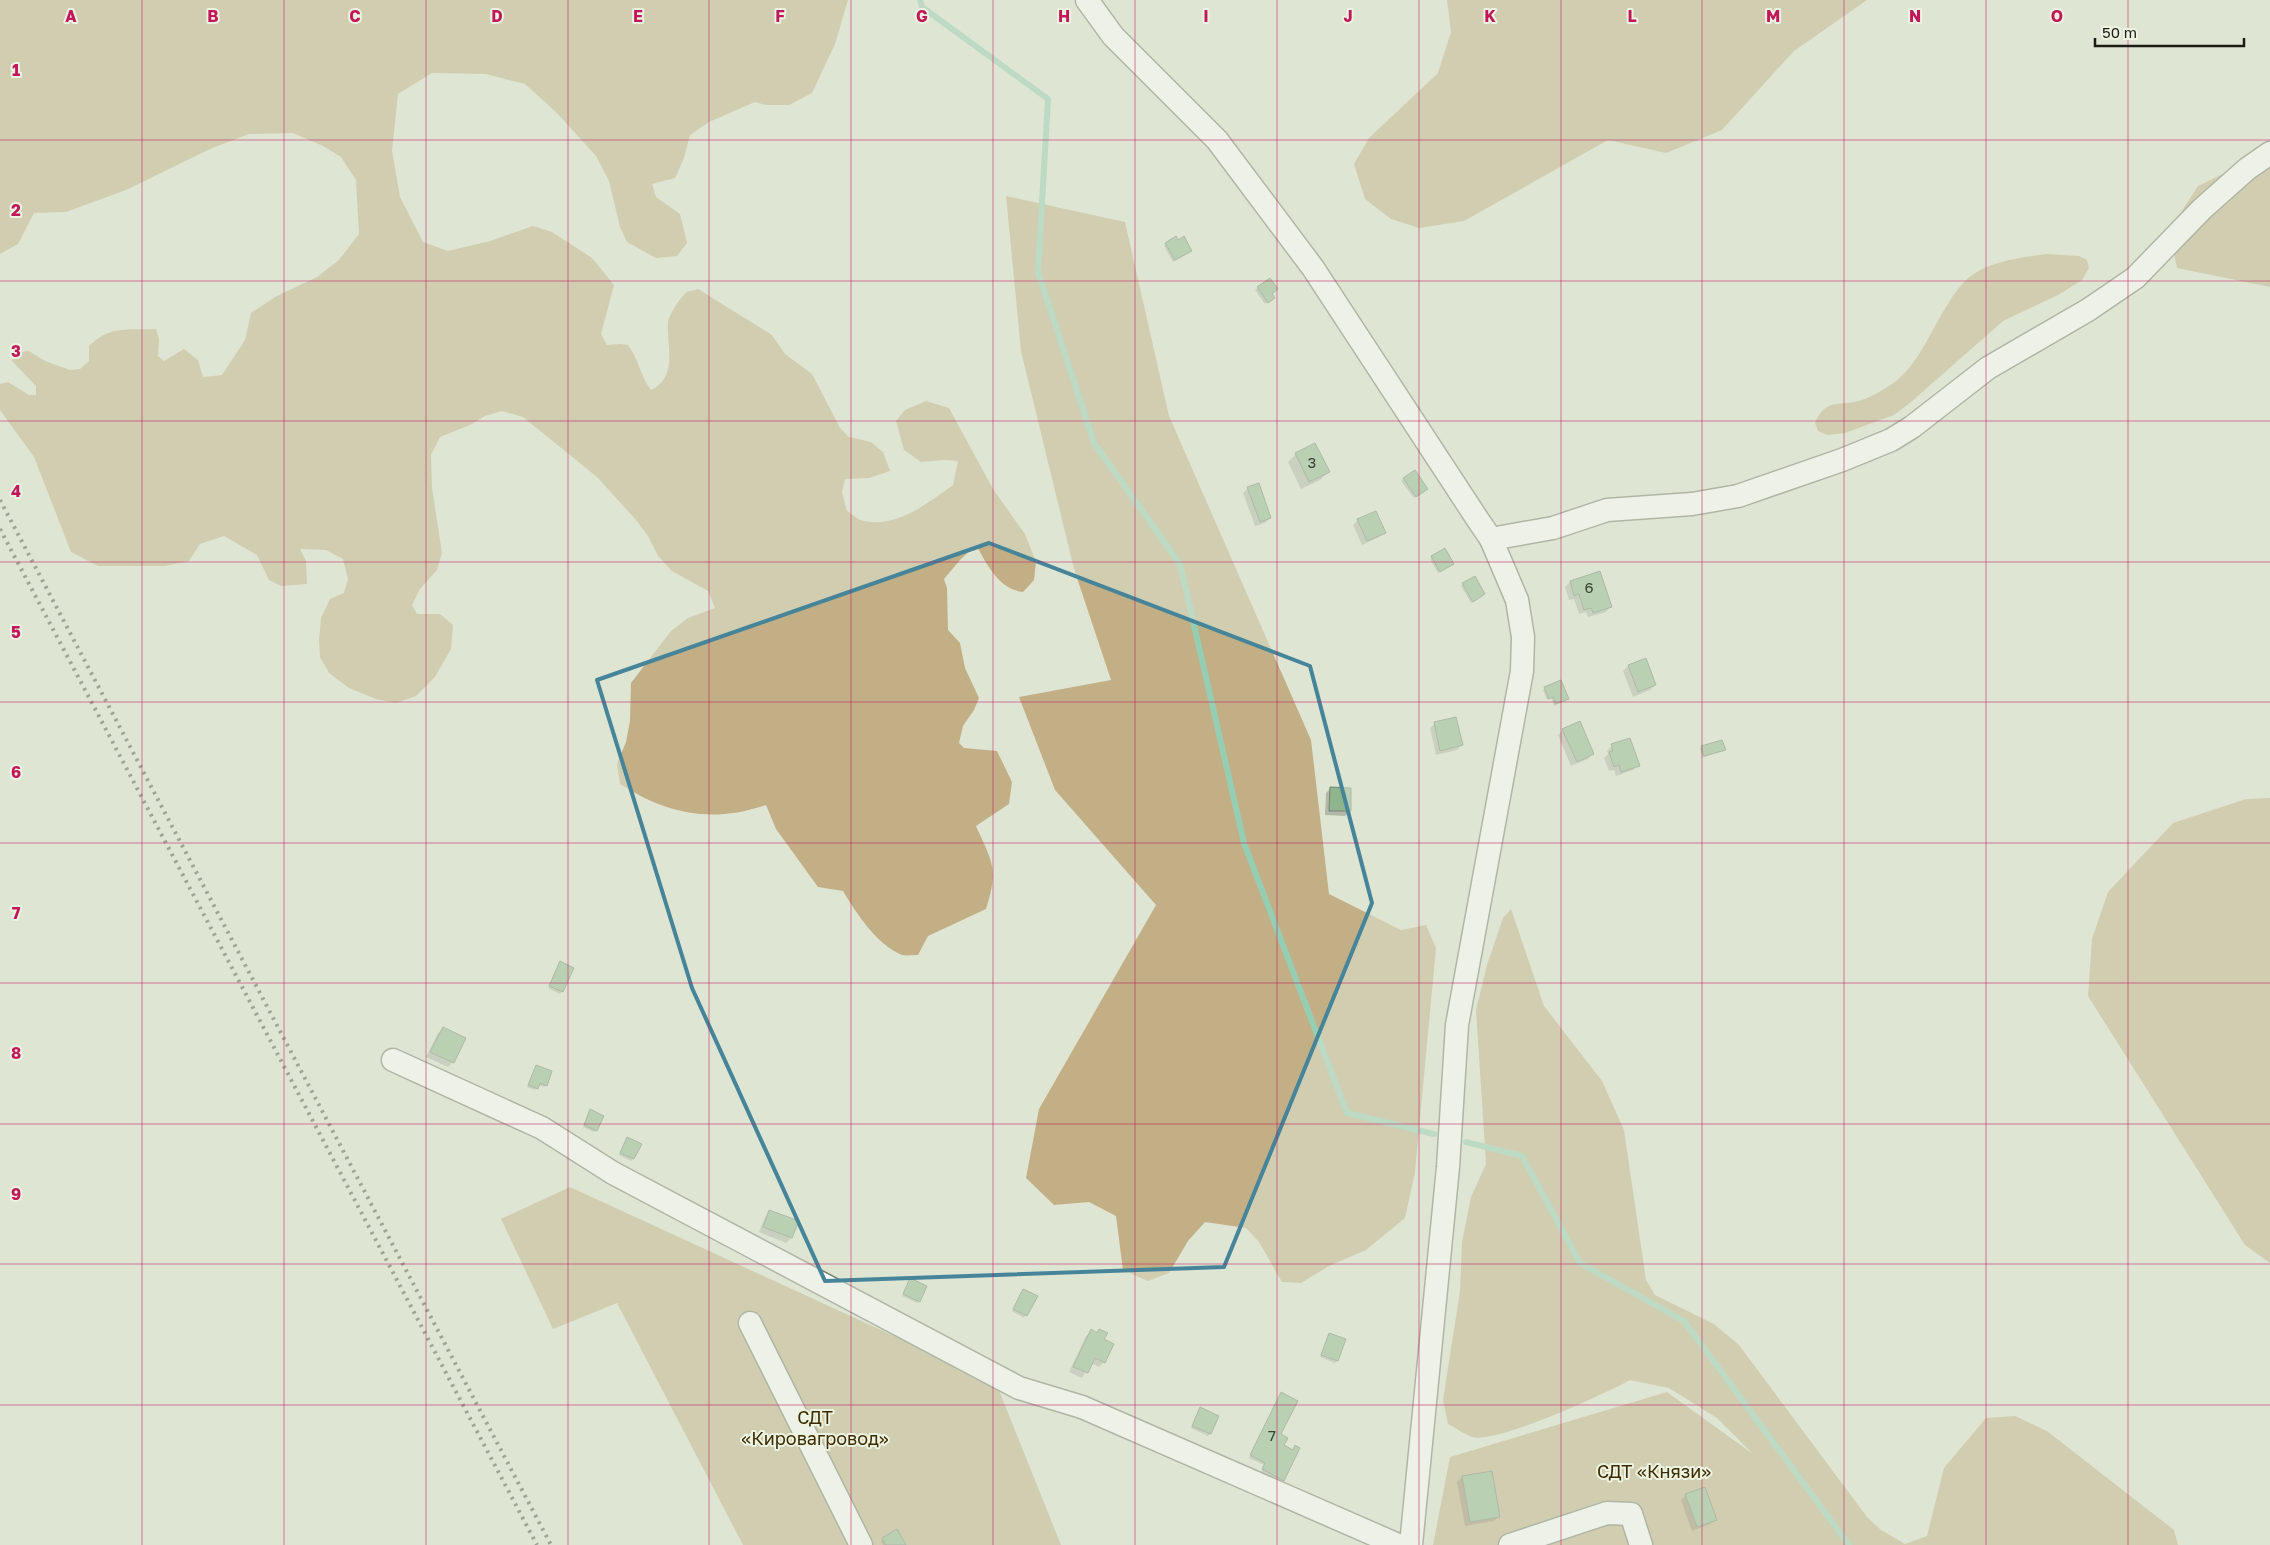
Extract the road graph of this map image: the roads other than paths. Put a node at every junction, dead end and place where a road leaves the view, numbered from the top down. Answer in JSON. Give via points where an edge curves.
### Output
{"nodes":[{"id":1,"x":1087,"y":0,"type":"edge"},
{"id":2,"x":2270,"y":153,"type":"edge"},
{"id":3,"x":1491,"y":539,"type":"junction"},
{"id":4,"x":393,"y":1060,"type":"dead end"},
{"id":5,"x":750,"y":1323,"type":"dead end"},
{"id":6,"x":861,"y":1545,"type":"edge"},
{"id":7,"x":1398,"y":1545,"type":"edge"},
{"id":8,"x":1411,"y":1545,"type":"edge"},
{"id":9,"x":1510,"y":1545,"type":"edge"},
{"id":10,"x":1641,"y":1545,"type":"edge"}],
"edges":[{"from":1,"to":3,"type":"street","via":[[1113,36],[1217,140],[1301,252]]},
{"from":2,"to":3,"type":"street","via":[[2246,169],[2202,209],[2135,278],[2088,310],[1988,368],[1912,428],[1891,440],[1738,496],[1685,505],[1607,510],[1553,528]]},
{"from":3,"to":8,"type":"street","via":[[1517,600],[1523,637],[1522,671],[1456,1025],[1448,1167]]},
{"from":4,"to":7,"type":"street","via":[[542,1128],[613,1173],[1019,1388],[1082,1407]]},
{"from":5,"to":6,"type":"street"},
{"from":9,"to":10,"type":"street","via":[[1607,1513],[1631,1514]]}]}
